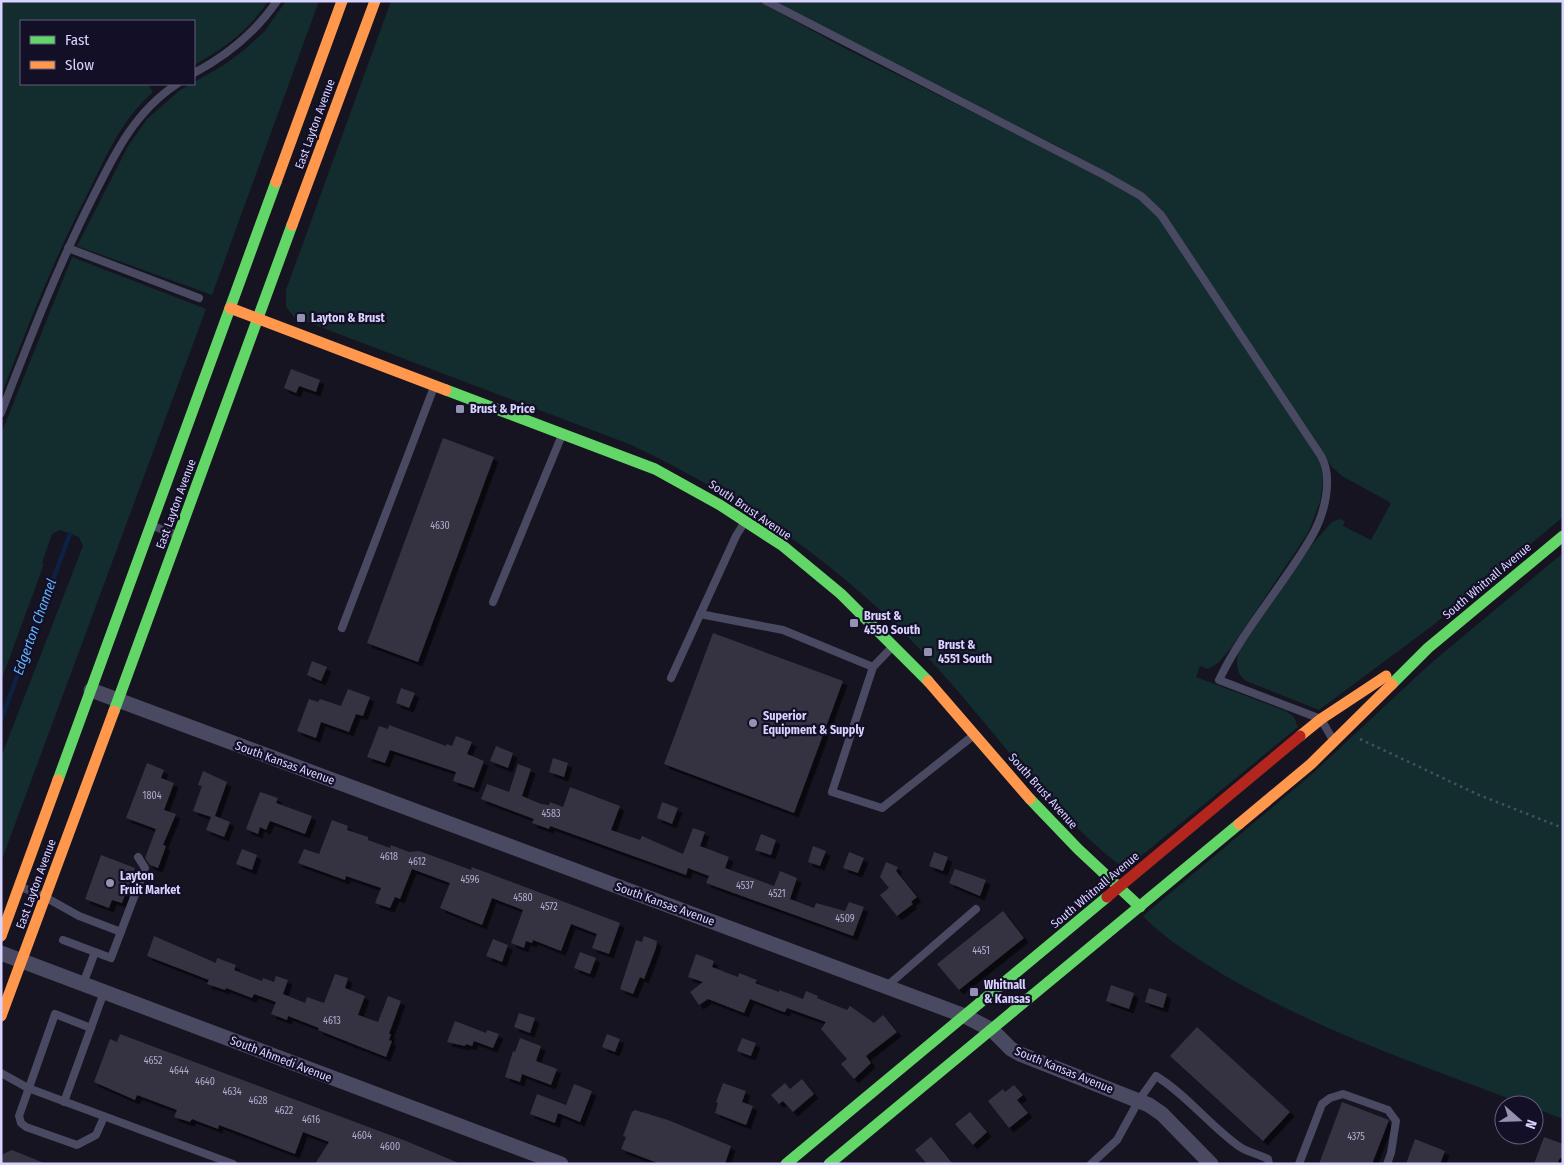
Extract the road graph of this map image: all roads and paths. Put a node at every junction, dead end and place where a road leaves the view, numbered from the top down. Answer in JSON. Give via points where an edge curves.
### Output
{"nodes":[{"id":1,"x":277,"y":1,"type":"edge"},
{"id":2,"x":342,"y":1,"type":"edge"},
{"id":3,"x":375,"y":1,"type":"edge"},
{"id":4,"x":766,"y":1,"type":"edge"},
{"id":5,"x":195,"y":73,"type":"edge"},
{"id":6,"x":176,"y":85,"type":"edge"},
{"id":7,"x":68,"y":248,"type":"junction"},
{"id":8,"x":199,"y":298,"type":"dead end"},
{"id":9,"x":230,"y":308,"type":"junction"},
{"id":10,"x":258,"y":318,"type":"junction"},
{"id":11,"x":434,"y":385,"type":"junction"},
{"id":12,"x":1,"y":413,"type":"edge"},
{"id":13,"x":563,"y":433,"type":"junction"},
{"id":14,"x":745,"y":521,"type":"junction"},
{"id":15,"x":151,"y":525,"type":"junction"},
{"id":16,"x":179,"y":536,"type":"junction"},
{"id":17,"x":1563,"y":536,"type":"edge"},
{"id":18,"x":493,"y":602,"type":"dead end"},
{"id":19,"x":700,"y":614,"type":"junction"},
{"id":20,"x":342,"y":628,"type":"dead end"},
{"id":21,"x":895,"y":644,"type":"junction"},
{"id":22,"x":1428,"y":648,"type":"junction"},
{"id":23,"x":873,"y":667,"type":"junction"},
{"id":24,"x":671,"y":678,"type":"dead end"},
{"id":25,"x":91,"y":690,"type":"junction"},
{"id":26,"x":118,"y":700,"type":"junction"},
{"id":27,"x":1321,"y":719,"type":"junction"},
{"id":28,"x":974,"y":735,"type":"junction"},
{"id":29,"x":1360,"y":740,"type":"dead end"},
{"id":30,"x":1334,"y":741,"type":"junction"},
{"id":31,"x":1563,"y":828,"type":"edge"},
{"id":32,"x":138,"y":857,"type":"dead end"},
{"id":33,"x":20,"y":886,"type":"junction"},
{"id":34,"x":1119,"y":888,"type":"junction"},
{"id":35,"x":46,"y":897,"type":"junction"},
{"id":36,"x":1140,"y":907,"type":"junction"},
{"id":37,"x":976,"y":909,"type":"dead end"},
{"id":38,"x":121,"y":932,"type":"junction"},
{"id":39,"x":1,"y":936,"type":"edge"},
{"id":40,"x":63,"y":940,"type":"dead end"},
{"id":41,"x":95,"y":952,"type":"junction"},
{"id":42,"x":1,"y":953,"type":"edge"},
{"id":43,"x":22,"y":961,"type":"junction"},
{"id":44,"x":83,"y":984,"type":"junction"},
{"id":45,"x":887,"y":986,"type":"junction"},
{"id":46,"x":104,"y":992,"type":"junction"},
{"id":47,"x":1,"y":1016,"type":"edge"},
{"id":48,"x":965,"y":1016,"type":"junction"},
{"id":49,"x":91,"y":1028,"type":"junction"},
{"id":50,"x":992,"y":1030,"type":"junction"},
{"id":51,"x":1,"y":1073,"type":"edge"},
{"id":52,"x":28,"y":1088,"type":"junction"},
{"id":53,"x":1139,"y":1100,"type":"junction"},
{"id":54,"x":64,"y":1102,"type":"junction"},
{"id":55,"x":104,"y":1117,"type":"junction"},
{"id":56,"x":839,"y":1138,"type":"junction"},
{"id":57,"x":233,"y":1164,"type":"edge"},
{"id":58,"x":561,"y":1164,"type":"edge"},
{"id":59,"x":786,"y":1164,"type":"edge"},
{"id":60,"x":829,"y":1164,"type":"edge"},
{"id":61,"x":1091,"y":1164,"type":"edge"},
{"id":62,"x":1211,"y":1164,"type":"edge"},
{"id":63,"x":1269,"y":1164,"type":"edge"},
{"id":64,"x":1299,"y":1164,"type":"edge"},
{"id":65,"x":1387,"y":1164,"type":"edge"}],
"edges":[{"from":1,"to":5,"type":"lane","via":[[247,38]]},
{"from":2,"to":9,"type":"street","name":"East Layton Avenue"},
{"from":3,"to":10,"type":"street","name":"East Layton Avenue"},
{"from":4,"to":27,"type":"lane","via":[[1104,175],[1141,196],[1161,216],[1321,456],[1327,470],[1325,496],[1312,536],[1239,642],[1219,680]]},
{"from":6,"to":7,"type":"lane","via":[[156,99],[131,128]]},
{"from":7,"to":8,"type":"lane"},
{"from":7,"to":12,"type":"lane"},
{"from":9,"to":10,"type":"street","name":"South Brust Avenue"},
{"from":9,"to":15,"type":"street","name":"East Layton Avenue"},
{"from":10,"to":11,"type":"street","name":"South Brust Avenue"},
{"from":10,"to":16,"type":"street","name":"East Layton Avenue"},
{"from":11,"to":13,"type":"street","name":"South Brust Avenue"},
{"from":11,"to":20,"type":"lane"},
{"from":13,"to":14,"type":"street","name":"South Brust Avenue","via":[[672,477]]},
{"from":13,"to":18,"type":"lane"},
{"from":14,"to":19,"type":"lane"},
{"from":14,"to":21,"type":"street","name":"South Brust Avenue","via":[[826,580]]},
{"from":15,"to":16,"type":"lane"},
{"from":15,"to":25,"type":"street","name":"East Layton Avenue"},
{"from":16,"to":26,"type":"street","name":"East Layton Avenue"},
{"from":17,"to":22,"type":"street","name":"South Whitnall Avenue"},
{"from":19,"to":23,"type":"lane","via":[[783,630]]},
{"from":19,"to":24,"type":"lane"},
{"from":21,"to":23,"type":"lane"},
{"from":21,"to":28,"type":"street","name":"South Brust Avenue"},
{"from":22,"to":27,"type":"street","name":"South Whitnall Avenue"},
{"from":22,"to":30,"type":"street","name":"South Whitnall Avenue"},
{"from":23,"to":28,"type":"lane","via":[[832,792],[882,808]]},
{"from":25,"to":26,"type":"street","name":"South Kansas Avenue"},
{"from":25,"to":33,"type":"street","name":"East Layton Avenue"},
{"from":26,"to":35,"type":"street","name":"East Layton Avenue"},
{"from":26,"to":45,"type":"street","name":"South Kansas Avenue"},
{"from":27,"to":30,"type":"lane"},
{"from":27,"to":34,"type":"street","name":"South Whitnall Avenue"},
{"from":28,"to":34,"type":"street","name":"South Brust Avenue","via":[[1042,812]]},
{"from":29,"to":31,"type":"path"},
{"from":30,"to":36,"type":"street","name":"South Whitnall Avenue","via":[[1311,764]]},
{"from":32,"to":38,"type":"lane","via":[[145,868]]},
{"from":33,"to":35,"type":"lane"},
{"from":33,"to":39,"type":"street","name":"East Layton Avenue"},
{"from":34,"to":36,"type":"street","name":"South Brust Avenue"},
{"from":34,"to":48,"type":"street","name":"South Whitnall Avenue"},
{"from":35,"to":38,"type":"lane","via":[[79,916]]},
{"from":35,"to":43,"type":"street","name":"East Layton Avenue"},
{"from":36,"to":50,"type":"street","name":"South Whitnall Avenue"},
{"from":37,"to":45,"type":"lane"},
{"from":38,"to":41,"type":"lane","via":[[111,958]]},
{"from":40,"to":41,"type":"lane"},
{"from":41,"to":44,"type":"lane"},
{"from":42,"to":43,"type":"street","name":"South Ahmedi Avenue"},
{"from":43,"to":44,"type":"street","name":"South Ahmedi Avenue"},
{"from":43,"to":47,"type":"street","name":"East Layton Avenue"},
{"from":44,"to":46,"type":"street","name":"South Ahmedi Avenue"},
{"from":45,"to":48,"type":"street","name":"South Kansas Avenue"},
{"from":46,"to":49,"type":"lane"},
{"from":46,"to":58,"type":"street","name":"South Ahmedi Avenue"},
{"from":48,"to":50,"type":"street","name":"South Kansas Avenue"},
{"from":48,"to":56,"type":"street","name":"South Whitnall Avenue"},
{"from":49,"to":52,"type":"lane","via":[[55,1014]]},
{"from":49,"to":54,"type":"lane"},
{"from":50,"to":53,"type":"street","name":"South Kansas Avenue","via":[[1020,1054]]},
{"from":50,"to":56,"type":"street","name":"South Whitnall Avenue"},
{"from":51,"to":52,"type":"lane"},
{"from":52,"to":54,"type":"lane"},
{"from":52,"to":55,"type":"lane","via":[[19,1116],[20,1123],[54,1138],[78,1145],[96,1135]]},
{"from":53,"to":61,"type":"lane","via":[[1117,1140]]},
{"from":53,"to":62,"type":"street","name":"South Kansas Avenue","via":[[1162,1114]]},
{"from":53,"to":63,"type":"lane","via":[[1156,1076],[1173,1086],[1226,1137],[1242,1149],[1268,1159]]},
{"from":54,"to":55,"type":"lane"},
{"from":55,"to":57,"type":"lane"},
{"from":56,"to":59,"type":"street","name":"South Whitnall Avenue"},
{"from":56,"to":60,"type":"street","name":"South Whitnall Avenue"},
{"from":64,"to":65,"type":"lane","via":[[1322,1104],[1343,1094],[1388,1110],[1396,1121]]}]}
